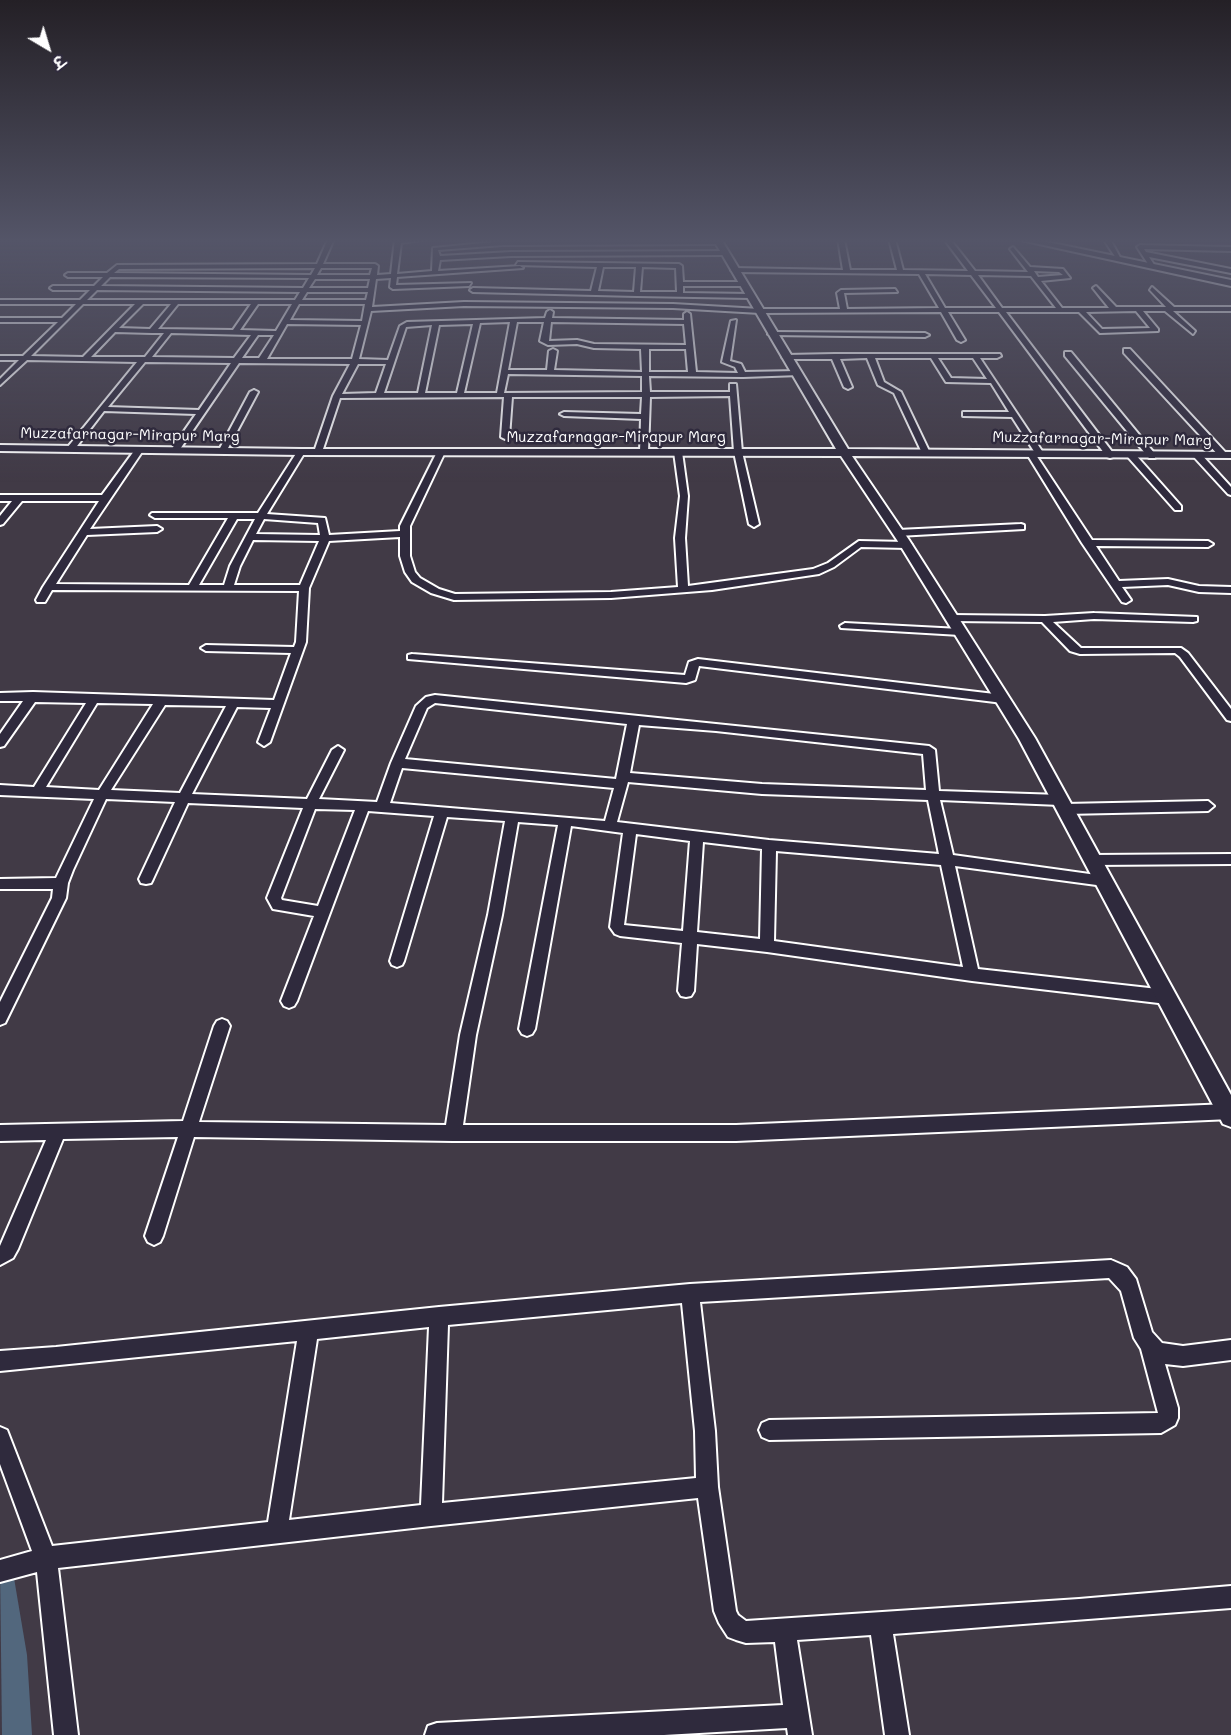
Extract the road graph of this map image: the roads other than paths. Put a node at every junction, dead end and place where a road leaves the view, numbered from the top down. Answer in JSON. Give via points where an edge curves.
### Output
{"nodes":[{"id":1,"x":124,"y":320,"type":"edge"},
{"id":2,"x":161,"y":320,"type":"edge"},
{"id":3,"x":244,"y":320,"type":"edge"},
{"id":4,"x":514,"y":320,"type":"junction"},
{"id":5,"x":765,"y":320,"type":"edge"},
{"id":6,"x":948,"y":320,"type":"edge"},
{"id":7,"x":1008,"y":320,"type":"edge"},
{"id":8,"x":1091,"y":320,"type":"edge"},
{"id":9,"x":1147,"y":320,"type":"edge"},
{"id":10,"x":1180,"y":320,"type":"edge"},
{"id":11,"x":62,"y":321,"type":"joint"},
{"id":12,"x":549,"y":321,"type":"junction"},
{"id":13,"x":734,"y":321,"type":"dead end"},
{"id":14,"x":2,"y":322,"type":"edge"},
{"id":15,"x":285,"y":322,"type":"joint"},
{"id":16,"x":365,"y":322,"type":"joint"},
{"id":17,"x":477,"y":322,"type":"junction"},
{"id":18,"x":686,"y":322,"type":"joint"},
{"id":19,"x":436,"y":323,"type":"junction"},
{"id":20,"x":115,"y":330,"type":"junction"},
{"id":21,"x":152,"y":331,"type":"junction"},
{"id":22,"x":169,"y":331,"type":"junction"},
{"id":23,"x":236,"y":332,"type":"junction"},
{"id":24,"x":256,"y":332,"type":"junction"},
{"id":25,"x":1193,"y":332,"type":"dead end"},
{"id":26,"x":279,"y":333,"type":"junction"},
{"id":27,"x":772,"y":334,"type":"junction"},
{"id":28,"x":925,"y":335,"type":"dead end"},
{"id":29,"x":961,"y":340,"type":"dead end"},
{"id":30,"x":689,"y":346,"type":"junction"},
{"id":31,"x":645,"y":347,"type":"junction"},
{"id":32,"x":553,"y":351,"type":"dead end"},
{"id":33,"x":1127,"y":351,"type":"dead end"},
{"id":34,"x":1068,"y":354,"type":"dead end"},
{"id":35,"x":835,"y":356,"type":"junction"},
{"id":36,"x":870,"y":356,"type":"junction"},
{"id":37,"x":933,"y":356,"type":"junction"},
{"id":38,"x":975,"y":356,"type":"junction"},
{"id":39,"x":998,"y":356,"type":"dead end"},
{"id":40,"x":786,"y":357,"type":"junction"},
{"id":41,"x":0,"y":358,"type":"edge"},
{"id":42,"x":28,"y":358,"type":"junction"},
{"id":43,"x":86,"y":358,"type":"junction"},
{"id":44,"x":145,"y":359,"type":"junction"},
{"id":45,"x":237,"y":360,"type":"junction"},
{"id":46,"x":262,"y":360,"type":"junction"},
{"id":47,"x":355,"y":362,"type":"junction"},
{"id":48,"x":392,"y":362,"type":"junction"},
{"id":49,"x":600,"y":364,"type":"dead end"},
{"id":50,"x":505,"y":372,"type":"junction"},
{"id":51,"x":550,"y":373,"type":"junction"},
{"id":52,"x":599,"y":374,"type":"junction"},
{"id":53,"x":645,"y":374,"type":"junction"},
{"id":54,"x":797,"y":374,"type":"junction"},
{"id":55,"x":692,"y":375,"type":"junction"},
{"id":56,"x":733,"y":375,"type":"junction"},
{"id":57,"x":743,"y":375,"type":"junction"},
{"id":58,"x":993,"y":381,"type":"junction"},
{"id":59,"x":1,"y":383,"type":"edge"},
{"id":60,"x":848,"y":387,"type":"dead end"},
{"id":61,"x":254,"y":392,"type":"dead end"},
{"id":62,"x":504,"y":394,"type":"junction"},
{"id":63,"x":646,"y":394,"type":"junction"},
{"id":64,"x":734,"y":394,"type":"junction"},
{"id":65,"x":460,"y":395,"type":"junction"},
{"id":66,"x":336,"y":396,"type":"junction"},
{"id":67,"x":379,"y":396,"type":"junction"},
{"id":68,"x":421,"y":396,"type":"junction"},
{"id":69,"x":102,"y":409,"type":"junction"},
{"id":70,"x":199,"y":412,"type":"junction"},
{"id":71,"x":564,"y":414,"type":"dead end"},
{"id":72,"x":966,"y":414,"type":"dead end"},
{"id":73,"x":1015,"y":415,"type":"junction"},
{"id":74,"x":645,"y":417,"type":"junction"},
{"id":75,"x":505,"y":437,"type":"dead end"},
{"id":76,"x":0,"y":448,"type":"edge"},
{"id":77,"x":71,"y":448,"type":"junction"},
{"id":78,"x":141,"y":449,"type":"junction"},
{"id":79,"x":175,"y":450,"type":"junction"},
{"id":80,"x":223,"y":450,"type":"junction"},
{"id":81,"x":301,"y":452,"type":"junction"},
{"id":82,"x":318,"y":452,"type":"junction"},
{"id":83,"x":441,"y":452,"type":"junction"},
{"id":84,"x":644,"y":452,"type":"junction"},
{"id":85,"x":678,"y":452,"type":"junction"},
{"id":86,"x":738,"y":452,"type":"junction"},
{"id":87,"x":844,"y":452,"type":"junction"},
{"id":88,"x":926,"y":453,"type":"junction"},
{"id":89,"x":1035,"y":454,"type":"junction"},
{"id":90,"x":1110,"y":454,"type":"junction"},
{"id":91,"x":1131,"y":455,"type":"junction"},
{"id":92,"x":1197,"y":455,"type":"junction"},
{"id":93,"x":1227,"y":455,"type":"edge"},
{"id":94,"x":1152,"y":456,"type":"junction"},
{"id":95,"x":1231,"y":492,"type":"edge"},
{"id":96,"x":0,"y":498,"type":"edge"},
{"id":97,"x":19,"y":498,"type":"junction"},
{"id":98,"x":105,"y":498,"type":"junction"},
{"id":99,"x":1178,"y":508,"type":"dead end"},
{"id":100,"x":155,"y":515,"type":"dead end"},
{"id":101,"x":234,"y":516,"type":"junction"},
{"id":102,"x":261,"y":516,"type":"junction"},
{"id":103,"x":0,"y":522,"type":"edge"},
{"id":104,"x":754,"y":524,"type":"dead end"},
{"id":105,"x":1021,"y":527,"type":"dead end"},
{"id":106,"x":157,"y":529,"type":"dead end"},
{"id":107,"x":83,"y":532,"type":"junction"},
{"id":108,"x":404,"y":534,"type":"junction"},
{"id":109,"x":249,"y":537,"type":"junction"},
{"id":110,"x":325,"y":538,"type":"junction"},
{"id":111,"x":903,"y":539,"type":"junction"},
{"id":112,"x":1087,"y":543,"type":"junction"},
{"id":113,"x":1208,"y":544,"type":"dead end"},
{"id":114,"x":1114,"y":584,"type":"junction"},
{"id":115,"x":48,"y":587,"type":"junction"},
{"id":116,"x":228,"y":587,"type":"junction"},
{"id":117,"x":192,"y":588,"type":"junction"},
{"id":118,"x":304,"y":588,"type":"junction"},
{"id":119,"x":683,"y":589,"type":"junction"},
{"id":120,"x":1231,"y":590,"type":"edge"},
{"id":121,"x":40,"y":600,"type":"dead end"},
{"id":122,"x":1126,"y":600,"type":"dead end"},
{"id":123,"x":1045,"y":619,"type":"junction"},
{"id":124,"x":1193,"y":619,"type":"dead end"},
{"id":125,"x":956,"y":625,"type":"junction"},
{"id":126,"x":845,"y":626,"type":"dead end"},
{"id":127,"x":206,"y":648,"type":"dead end"},
{"id":128,"x":298,"y":651,"type":"junction"},
{"id":129,"x":412,"y":657,"type":"dead end"},
{"id":130,"x":33,"y":696,"type":"junction"},
{"id":131,"x":0,"y":697,"type":"edge"},
{"id":132,"x":94,"y":699,"type":"junction"},
{"id":133,"x":1003,"y":699,"type":"junction"},
{"id":134,"x":162,"y":700,"type":"junction"},
{"id":135,"x":234,"y":702,"type":"junction"},
{"id":136,"x":279,"y":704,"type":"junction"},
{"id":137,"x":1231,"y":717,"type":"edge"},
{"id":138,"x":634,"y":721,"type":"junction"},
{"id":139,"x":264,"y":742,"type":"dead end"},
{"id":140,"x":0,"y":743,"type":"edge"},
{"id":141,"x":338,"y":750,"type":"dead end"},
{"id":142,"x":397,"y":763,"type":"junction"},
{"id":143,"x":621,"y":780,"type":"junction"},
{"id":144,"x":0,"y":790,"type":"edge"},
{"id":145,"x":38,"y":791,"type":"junction"},
{"id":146,"x":103,"y":793,"type":"junction"},
{"id":147,"x":933,"y":795,"type":"junction"},
{"id":148,"x":184,"y":797,"type":"junction"},
{"id":149,"x":311,"y":803,"type":"junction"},
{"id":150,"x":1063,"y":804,"type":"junction"},
{"id":151,"x":363,"y":806,"type":"junction"},
{"id":152,"x":1208,"y":806,"type":"dead end"},
{"id":153,"x":382,"y":807,"type":"junction"},
{"id":154,"x":442,"y":812,"type":"junction"},
{"id":155,"x":512,"y":817,"type":"junction"},
{"id":156,"x":564,"y":821,"type":"junction"},
{"id":157,"x":610,"y":826,"type":"junction"},
{"id":158,"x":630,"y":829,"type":"junction"},
{"id":159,"x":697,"y":836,"type":"junction"},
{"id":160,"x":769,"y":845,"type":"junction"},
{"id":161,"x":1231,"y":859,"type":"edge"},
{"id":162,"x":949,"y":860,"type":"junction"},
{"id":163,"x":1092,"y":860,"type":"junction"},
{"id":164,"x":146,"y":879,"type":"dead end"},
{"id":165,"x":1104,"y":881,"type":"junction"},
{"id":166,"x":61,"y":883,"type":"junction"},
{"id":167,"x":0,"y":884,"type":"edge"},
{"id":168,"x":322,"y":912,"type":"junction"},
{"id":169,"x":688,"y":938,"type":"junction"},
{"id":170,"x":766,"y":946,"type":"junction"},
{"id":171,"x":397,"y":961,"type":"dead end"},
{"id":172,"x":972,"y":975,"type":"junction"},
{"id":173,"x":686,"y":991,"type":"dead end"},
{"id":174,"x":1167,"y":997,"type":"junction"},
{"id":175,"x":289,"y":1001,"type":"dead end"},
{"id":176,"x":0,"y":1018,"type":"edge"},
{"id":177,"x":222,"y":1026,"type":"dead end"},
{"id":178,"x":527,"y":1029,"type":"dead end"},
{"id":179,"x":1228,"y":1107,"type":"edge"},
{"id":180,"x":188,"y":1130,"type":"junction"},
{"id":181,"x":0,"y":1133,"type":"edge"},
{"id":182,"x":57,"y":1133,"type":"junction"},
{"id":183,"x":453,"y":1133,"type":"junction"},
{"id":184,"x":154,"y":1236,"type":"dead end"},
{"id":185,"x":0,"y":1256,"type":"edge"},
{"id":186,"x":690,"y":1293,"type":"junction"},
{"id":187,"x":440,"y":1316,"type":"junction"},
{"id":188,"x":308,"y":1332,"type":"junction"},
{"id":189,"x":1150,"y":1347,"type":"junction"},
{"id":190,"x":1231,"y":1350,"type":"edge"},
{"id":191,"x":0,"y":1361,"type":"edge"},
{"id":192,"x":769,"y":1430,"type":"dead end"},
{"id":193,"x":0,"y":1437,"type":"edge"},
{"id":194,"x":707,"y":1487,"type":"junction"},
{"id":195,"x":431,"y":1515,"type":"junction"},
{"id":196,"x":277,"y":1532,"type":"junction"},
{"id":197,"x":46,"y":1558,"type":"junction"},
{"id":198,"x":0,"y":1571,"type":"edge"},
{"id":199,"x":1231,"y":1597,"type":"edge"},
{"id":200,"x":880,"y":1622,"type":"junction"},
{"id":201,"x":784,"y":1628,"type":"junction"},
{"id":202,"x":799,"y":1725,"type":"edge"},
{"id":203,"x":66,"y":1735,"type":"edge"},
{"id":204,"x":437,"y":1735,"type":"edge"},
{"id":205,"x":897,"y":1735,"type":"edge"}],
"edges":[{"from":1,"to":20,"type":"street"},
{"from":2,"to":21,"type":"street"},
{"from":3,"to":23,"type":"street"},
{"from":4,"to":12,"type":"street"},
{"from":4,"to":17,"type":"street"},
{"from":4,"to":50,"type":"street"},
{"from":5,"to":27,"type":"main road"},
{"from":6,"to":29,"type":"street"},
{"from":7,"to":90,"type":"street"},
{"from":8,"to":9,"type":"street","via":[[1102,331],[1156,330]]},
{"from":10,"to":25,"type":"street"},
{"from":11,"to":14,"type":"street"},
{"from":11,"to":42,"type":"street"},
{"from":12,"to":18,"type":"street"},
{"from":12,"to":31,"type":"street","via":[[544,340],[548,343]]},
{"from":13,"to":57,"type":"street","via":[[726,362],[738,366]]},
{"from":15,"to":16,"type":"street"},
{"from":15,"to":26,"type":"street"},
{"from":16,"to":47,"type":"street"},
{"from":17,"to":19,"type":"street"},
{"from":17,"to":65,"type":"street"},
{"from":18,"to":30,"type":"street"},
{"from":19,"to":48,"type":"street","via":[[403,326]]},
{"from":19,"to":68,"type":"street"},
{"from":20,"to":21,"type":"street"},
{"from":20,"to":43,"type":"street"},
{"from":21,"to":22,"type":"street"},
{"from":22,"to":23,"type":"street"},
{"from":22,"to":44,"type":"street"},
{"from":23,"to":24,"type":"street"},
{"from":24,"to":26,"type":"street"},
{"from":24,"to":45,"type":"street"},
{"from":26,"to":46,"type":"street"},
{"from":27,"to":28,"type":"street","via":[[899,331]]},
{"from":27,"to":40,"type":"main road"},
{"from":30,"to":31,"type":"street"},
{"from":30,"to":55,"type":"street"},
{"from":31,"to":53,"type":"street"},
{"from":32,"to":51,"type":"street"},
{"from":33,"to":93,"type":"street"},
{"from":34,"to":94,"type":"street"},
{"from":35,"to":36,"type":"street"},
{"from":35,"to":40,"type":"street"},
{"from":35,"to":60,"type":"street"},
{"from":36,"to":37,"type":"street"},
{"from":36,"to":88,"type":"street","via":[[881,383],[897,392]]},
{"from":37,"to":38,"type":"street"},
{"from":37,"to":58,"type":"street","via":[[949,380]]},
{"from":38,"to":39,"type":"street"},
{"from":38,"to":58,"type":"street"},
{"from":40,"to":54,"type":"main road"},
{"from":41,"to":42,"type":"street"},
{"from":42,"to":43,"type":"street"},
{"from":42,"to":59,"type":"street"},
{"from":43,"to":44,"type":"street"},
{"from":44,"to":45,"type":"street"},
{"from":44,"to":69,"type":"street"},
{"from":45,"to":46,"type":"street"},
{"from":45,"to":70,"type":"street"},
{"from":46,"to":47,"type":"street"},
{"from":47,"to":48,"type":"street"},
{"from":47,"to":66,"type":"street"},
{"from":48,"to":67,"type":"street"},
{"from":49,"to":52,"type":"street"},
{"from":50,"to":51,"type":"street"},
{"from":50,"to":62,"type":"street"},
{"from":51,"to":52,"type":"street"},
{"from":52,"to":53,"type":"street"},
{"from":53,"to":55,"type":"street"},
{"from":53,"to":63,"type":"street"},
{"from":54,"to":57,"type":"street"},
{"from":54,"to":87,"type":"main road"},
{"from":55,"to":56,"type":"street"},
{"from":56,"to":57,"type":"street"},
{"from":56,"to":64,"type":"street"},
{"from":58,"to":73,"type":"street"},
{"from":61,"to":80,"type":"street"},
{"from":62,"to":63,"type":"street"},
{"from":62,"to":65,"type":"street"},
{"from":62,"to":75,"type":"street"},
{"from":63,"to":64,"type":"street"},
{"from":63,"to":74,"type":"street"},
{"from":64,"to":86,"type":"street"},
{"from":65,"to":68,"type":"street"},
{"from":66,"to":67,"type":"street"},
{"from":66,"to":82,"type":"street"},
{"from":67,"to":68,"type":"street"},
{"from":69,"to":70,"type":"street"},
{"from":69,"to":77,"type":"street"},
{"from":70,"to":79,"type":"street"},
{"from":71,"to":74,"type":"street"},
{"from":72,"to":73,"type":"street"},
{"from":73,"to":89,"type":"street"},
{"from":74,"to":84,"type":"street"},
{"from":76,"to":77,"type":"main road","name":"Muzzafarnagar-Mirapur Marg"},
{"from":77,"to":78,"type":"main road","name":"Muzzafarnagar-Mirapur Marg"},
{"from":78,"to":79,"type":"main road","name":"Muzzafarnagar-Mirapur Marg"},
{"from":78,"to":98,"type":"street"},
{"from":79,"to":80,"type":"main road","name":"Muzzafarnagar-Mirapur Marg"},
{"from":80,"to":81,"type":"main road","name":"Muzzafarnagar-Mirapur Marg"},
{"from":81,"to":82,"type":"main road","name":"Muzzafarnagar-Mirapur Marg"},
{"from":81,"to":102,"type":"street"},
{"from":82,"to":83,"type":"main road","name":"Muzzafarnagar-Mirapur Marg"},
{"from":83,"to":84,"type":"main road","name":"Muzzafarnagar-Mirapur Marg"},
{"from":83,"to":108,"type":"street"},
{"from":84,"to":85,"type":"main road","name":"Muzzafarnagar-Mirapur Marg"},
{"from":85,"to":86,"type":"main road","name":"Muzzafarnagar-Mirapur Marg"},
{"from":85,"to":119,"type":"street","via":[[684,496],[680,526]]},
{"from":86,"to":87,"type":"main road","name":"Muzzafarnagar-Mirapur Marg"},
{"from":86,"to":104,"type":"street"},
{"from":87,"to":88,"type":"main road","name":"Muzzafarnagar-Mirapur Marg"},
{"from":87,"to":111,"type":"main road"},
{"from":88,"to":89,"type":"main road","name":"Muzzafarnagar-Mirapur Marg"},
{"from":89,"to":90,"type":"main road","name":"Muzzafarnagar-Mirapur Marg"},
{"from":89,"to":112,"type":"street"},
{"from":90,"to":91,"type":"main road","name":"Muzzafarnagar-Mirapur Marg"},
{"from":91,"to":94,"type":"main road","name":"Muzzafarnagar-Mirapur Marg"},
{"from":91,"to":99,"type":"street"},
{"from":92,"to":93,"type":"main road","name":"Muzzafarnagar-Mirapur Marg"},
{"from":92,"to":94,"type":"main road","name":"Muzzafarnagar-Mirapur Marg"},
{"from":92,"to":95,"type":"street"},
{"from":96,"to":97,"type":"street"},
{"from":97,"to":98,"type":"street"},
{"from":97,"to":103,"type":"street"},
{"from":98,"to":107,"type":"street"},
{"from":100,"to":101,"type":"street"},
{"from":101,"to":102,"type":"street"},
{"from":101,"to":117,"type":"street"},
{"from":102,"to":109,"type":"street"},
{"from":102,"to":110,"type":"street","via":[[320,518]]},
{"from":105,"to":111,"type":"street"},
{"from":106,"to":107,"type":"street"},
{"from":107,"to":115,"type":"street"},
{"from":108,"to":110,"type":"street"},
{"from":108,"to":119,"type":"street","via":[[406,563],[416,580],[454,597],[611,595]]},
{"from":109,"to":110,"type":"street"},
{"from":109,"to":116,"type":"street"},
{"from":110,"to":118,"type":"street"},
{"from":111,"to":119,"type":"street","via":[[859,544],[815,572]]},
{"from":111,"to":125,"type":"main road"},
{"from":112,"to":113,"type":"street"},
{"from":112,"to":114,"type":"street"},
{"from":114,"to":120,"type":"street","via":[[1168,582],[1199,589]]},
{"from":114,"to":122,"type":"street"},
{"from":115,"to":117,"type":"street"},
{"from":115,"to":121,"type":"street"},
{"from":116,"to":117,"type":"street"},
{"from":116,"to":118,"type":"street"},
{"from":118,"to":128,"type":"street"},
{"from":123,"to":124,"type":"street"},
{"from":123,"to":125,"type":"street"},
{"from":123,"to":137,"type":"street","via":[[1078,651],[1177,650]]},
{"from":125,"to":126,"type":"street"},
{"from":125,"to":133,"type":"main road"},
{"from":127,"to":128,"type":"street"},
{"from":128,"to":136,"type":"street"},
{"from":129,"to":133,"type":"street","via":[[686,679],[698,662]]},
{"from":130,"to":131,"type":"street"},
{"from":130,"to":132,"type":"street"},
{"from":130,"to":140,"type":"street"},
{"from":132,"to":134,"type":"street"},
{"from":132,"to":145,"type":"street"},
{"from":133,"to":150,"type":"main road"},
{"from":134,"to":135,"type":"street"},
{"from":134,"to":146,"type":"street"},
{"from":135,"to":136,"type":"street"},
{"from":135,"to":148,"type":"street"},
{"from":136,"to":139,"type":"street"},
{"from":138,"to":142,"type":"street","via":[[430,700],[422,706]]},
{"from":138,"to":143,"type":"street"},
{"from":138,"to":147,"type":"street","via":[[927,748]]},
{"from":141,"to":149,"type":"street"},
{"from":142,"to":143,"type":"street"},
{"from":142,"to":153,"type":"street"},
{"from":143,"to":147,"type":"street"},
{"from":143,"to":157,"type":"street"},
{"from":144,"to":145,"type":"street"},
{"from":145,"to":146,"type":"street"},
{"from":146,"to":148,"type":"street"},
{"from":146,"to":166,"type":"street"},
{"from":147,"to":150,"type":"street"},
{"from":147,"to":162,"type":"street"},
{"from":148,"to":149,"type":"street"},
{"from":148,"to":164,"type":"street"},
{"from":149,"to":151,"type":"street"},
{"from":149,"to":168,"type":"street","via":[[273,901]]},
{"from":150,"to":152,"type":"street"},
{"from":150,"to":163,"type":"main road"},
{"from":151,"to":153,"type":"street"},
{"from":151,"to":168,"type":"street"},
{"from":153,"to":154,"type":"street"},
{"from":154,"to":155,"type":"street"},
{"from":154,"to":171,"type":"street"},
{"from":155,"to":156,"type":"street"},
{"from":155,"to":183,"type":"street","via":[[468,1035]]},
{"from":156,"to":157,"type":"street"},
{"from":156,"to":178,"type":"street"},
{"from":157,"to":158,"type":"street"},
{"from":158,"to":159,"type":"street"},
{"from":158,"to":169,"type":"street","via":[[617,928]]},
{"from":159,"to":160,"type":"street"},
{"from":159,"to":169,"type":"street"},
{"from":160,"to":162,"type":"street"},
{"from":160,"to":170,"type":"street"},
{"from":161,"to":163,"type":"street"},
{"from":162,"to":165,"type":"street"},
{"from":162,"to":172,"type":"street"},
{"from":163,"to":165,"type":"main road"},
{"from":165,"to":174,"type":"main road"},
{"from":166,"to":167,"type":"street"},
{"from":166,"to":176,"type":"street","via":[[59,898]]},
{"from":168,"to":175,"type":"street"},
{"from":169,"to":170,"type":"street"},
{"from":169,"to":173,"type":"street"},
{"from":170,"to":172,"type":"street"},
{"from":172,"to":174,"type":"street"},
{"from":174,"to":179,"type":"main road"},
{"from":177,"to":180,"type":"street"},
{"from":179,"to":183,"type":"street","via":[[736,1132]]},
{"from":180,"to":182,"type":"street"},
{"from":180,"to":183,"type":"street"},
{"from":180,"to":184,"type":"street"},
{"from":181,"to":182,"type":"street"},
{"from":182,"to":185,"type":"street","via":[[12,1244]]},
{"from":186,"to":187,"type":"street"},
{"from":186,"to":189,"type":"street","via":[[1111,1269],[1129,1286]]},
{"from":186,"to":194,"type":"street"},
{"from":187,"to":188,"type":"street"},
{"from":187,"to":195,"type":"street"},
{"from":188,"to":191,"type":"street"},
{"from":188,"to":196,"type":"street"},
{"from":189,"to":190,"type":"street","via":[[1161,1354],[1183,1356]]},
{"from":189,"to":192,"type":"street","via":[[1168,1408],[1168,1418],[1161,1423]]},
{"from":193,"to":197,"type":"street"},
{"from":194,"to":195,"type":"street"},
{"from":194,"to":201,"type":"street","via":[[724,1611],[730,1623],[746,1632]]},
{"from":195,"to":196,"type":"street"},
{"from":196,"to":197,"type":"street"},
{"from":197,"to":198,"type":"street"},
{"from":197,"to":203,"type":"street"},
{"from":199,"to":200,"type":"street"},
{"from":200,"to":201,"type":"street"},
{"from":200,"to":205,"type":"street"},
{"from":201,"to":202,"type":"street"},
{"from":202,"to":204,"type":"street"}]}
